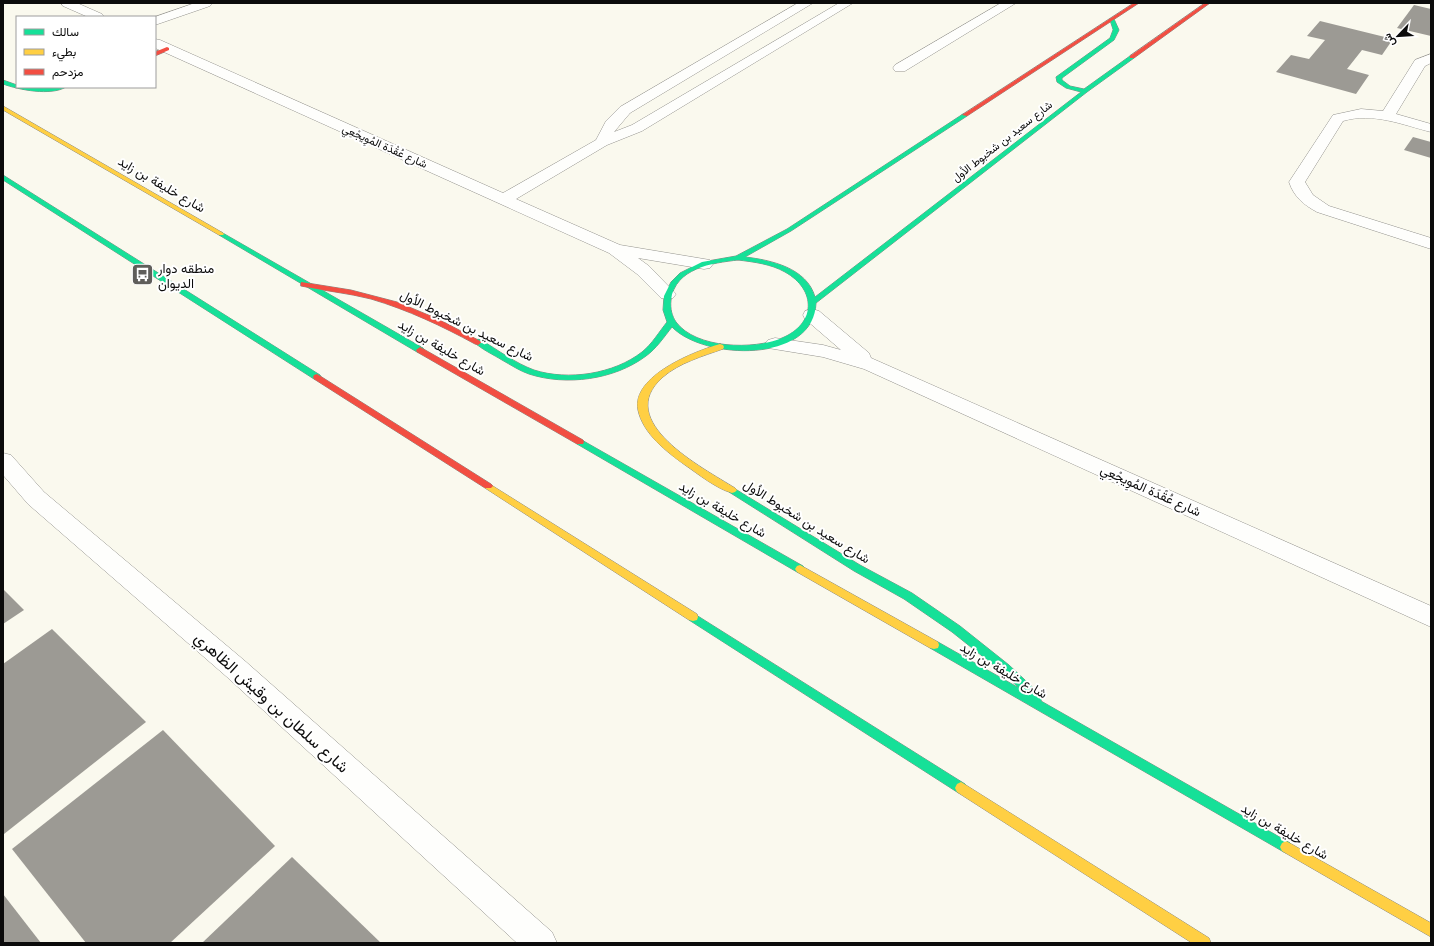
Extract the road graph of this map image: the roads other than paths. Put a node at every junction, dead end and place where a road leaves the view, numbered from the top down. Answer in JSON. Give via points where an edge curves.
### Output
{"nodes":[{"id":1,"x":66,"y":3,"type":"edge"},
{"id":2,"x":206,"y":3,"type":"edge"},
{"id":3,"x":807,"y":3,"type":"edge"},
{"id":4,"x":847,"y":3,"type":"edge"},
{"id":5,"x":1010,"y":3,"type":"edge"},
{"id":6,"x":1137,"y":3,"type":"edge"},
{"id":7,"x":1208,"y":3,"type":"edge"},
{"id":8,"x":96,"y":16,"type":"edge"},
{"id":9,"x":1112,"y":20,"type":"junction"},
{"id":10,"x":156,"y":21,"type":"edge"},
{"id":11,"x":159,"y":49,"type":"edge"},
{"id":12,"x":1431,"y":58,"type":"edge"},
{"id":13,"x":900,"y":68,"type":"dead end"},
{"id":14,"x":3,"y":82,"type":"edge"},
{"id":15,"x":54,"y":88,"type":"edge"},
{"id":16,"x":1085,"y":91,"type":"junction"},
{"id":17,"x":3,"y":108,"type":"edge"},
{"id":18,"x":1387,"y":117,"type":"junction"},
{"id":19,"x":1431,"y":128,"type":"edge"},
{"id":20,"x":602,"y":142,"type":"junction"},
{"id":21,"x":3,"y":177,"type":"edge"},
{"id":22,"x":504,"y":199,"type":"junction"},
{"id":23,"x":1431,"y":244,"type":"edge"},
{"id":24,"x":615,"y":249,"type":"junction"},
{"id":25,"x":738,"y":258,"type":"junction"},
{"id":26,"x":704,"y":264,"type":"junction"},
{"id":27,"x":304,"y":284,"type":"junction"},
{"id":28,"x":667,"y":294,"type":"junction"},
{"id":29,"x":813,"y":308,"type":"junction"},
{"id":30,"x":672,"y":321,"type":"junction"},
{"id":31,"x":774,"y":344,"type":"junction"},
{"id":32,"x":720,"y":347,"type":"junction"},
{"id":33,"x":871,"y":364,"type":"junction"},
{"id":34,"x":3,"y":461,"type":"edge"},
{"id":35,"x":1431,"y":617,"type":"edge"},
{"id":36,"x":1053,"y":713,"type":"junction"},
{"id":37,"x":1431,"y":930,"type":"edge"},
{"id":38,"x":541,"y":943,"type":"edge"},
{"id":39,"x":1204,"y":943,"type":"edge"}],
"edges":[{"from":1,"to":8,"type":"street"},
{"from":2,"to":10,"type":"street"},
{"from":3,"to":20,"type":"street","via":[[624,110],[606,131]]},
{"from":4,"to":20,"type":"street","via":[[637,128]]},
{"from":5,"to":13,"type":"street"},
{"from":6,"to":9,"type":"main road"},
{"from":7,"to":16,"type":"main road","name":"شارع سعيد بن شخبوط الأول"},
{"from":9,"to":16,"type":"main road","via":[[1116,30],[1112,39],[1059,77],[1059,81],[1068,88]]},
{"from":9,"to":25,"type":"main road","via":[[789,230]]},
{"from":11,"to":22,"type":"street","name":"شارع عُقْدَة المُوِيجْعِي"},
{"from":12,"to":18,"type":"street","via":[[1420,63]]},
{"from":14,"to":15,"type":"main road","via":[[25,90]]},
{"from":16,"to":29,"type":"main road","name":"شارع سعيد بن شخبوط الأول"},
{"from":17,"to":27,"type":"main road","name":"شارع خليفة بن زايد"},
{"from":18,"to":19,"type":"street"},
{"from":18,"to":23,"type":"street","via":[[1358,114],[1338,118],[1297,182],[1300,191],[1308,201],[1323,209]]},
{"from":20,"to":22,"type":"street"},
{"from":21,"to":39,"type":"main road"},
{"from":22,"to":24,"type":"street","name":"شارع عُقْدَة المُوِيجْعِي"},
{"from":24,"to":26,"type":"street","name":"شارع عُقْدَة المُوِيجْعِي"},
{"from":24,"to":28,"type":"street","name":"شارع عُقْدَة المُوِيجْعِي","via":[[643,270]]},
{"from":25,"to":26,"type":"main road"},
{"from":25,"to":29,"type":"main road","via":[[766,262],[789,270],[806,284]]},
{"from":26,"to":28,"type":"main road","via":[[687,271],[674,282]]},
{"from":27,"to":30,"type":"main road","name":"شارع سعيد بن شخبوط الأول","via":[[372,296],[404,307],[532,372],[554,377],[604,373],[626,365],[644,354]]},
{"from":27,"to":36,"type":"main road","name":"شارع خليفة بن زايد"},
{"from":28,"to":30,"type":"main road","via":[[666,303]]},
{"from":29,"to":31,"type":"main road","via":[[804,326],[792,337]]},
{"from":29,"to":33,"type":"street","name":"شارع عُقْدَة المُوِيجْعِي","via":[[839,339]]},
{"from":30,"to":32,"type":"main road","via":[[700,341]]},
{"from":31,"to":32,"type":"main road","via":[[748,349]]},
{"from":31,"to":33,"type":"street","name":"شارع عُقْدَة المُوِيجْعِي","via":[[823,351]]},
{"from":32,"to":36,"type":"main road","name":"شارع سعيد بن شخبوط الأول","via":[[674,366],[655,378],[644,392],[642,410],[652,432],[663,445],[679,458],[857,568],[908,596],[956,629],[1005,668]]},
{"from":33,"to":35,"type":"street","name":"شارع عُقْدَة المُوِيجْعِي"},
{"from":34,"to":38,"type":"street","name":"شارع سلطان بن وقيش الظاهري","via":[[36,498],[236,669]]},
{"from":36,"to":37,"type":"main road","name":"شارع خليفة بن زايد"}]}
